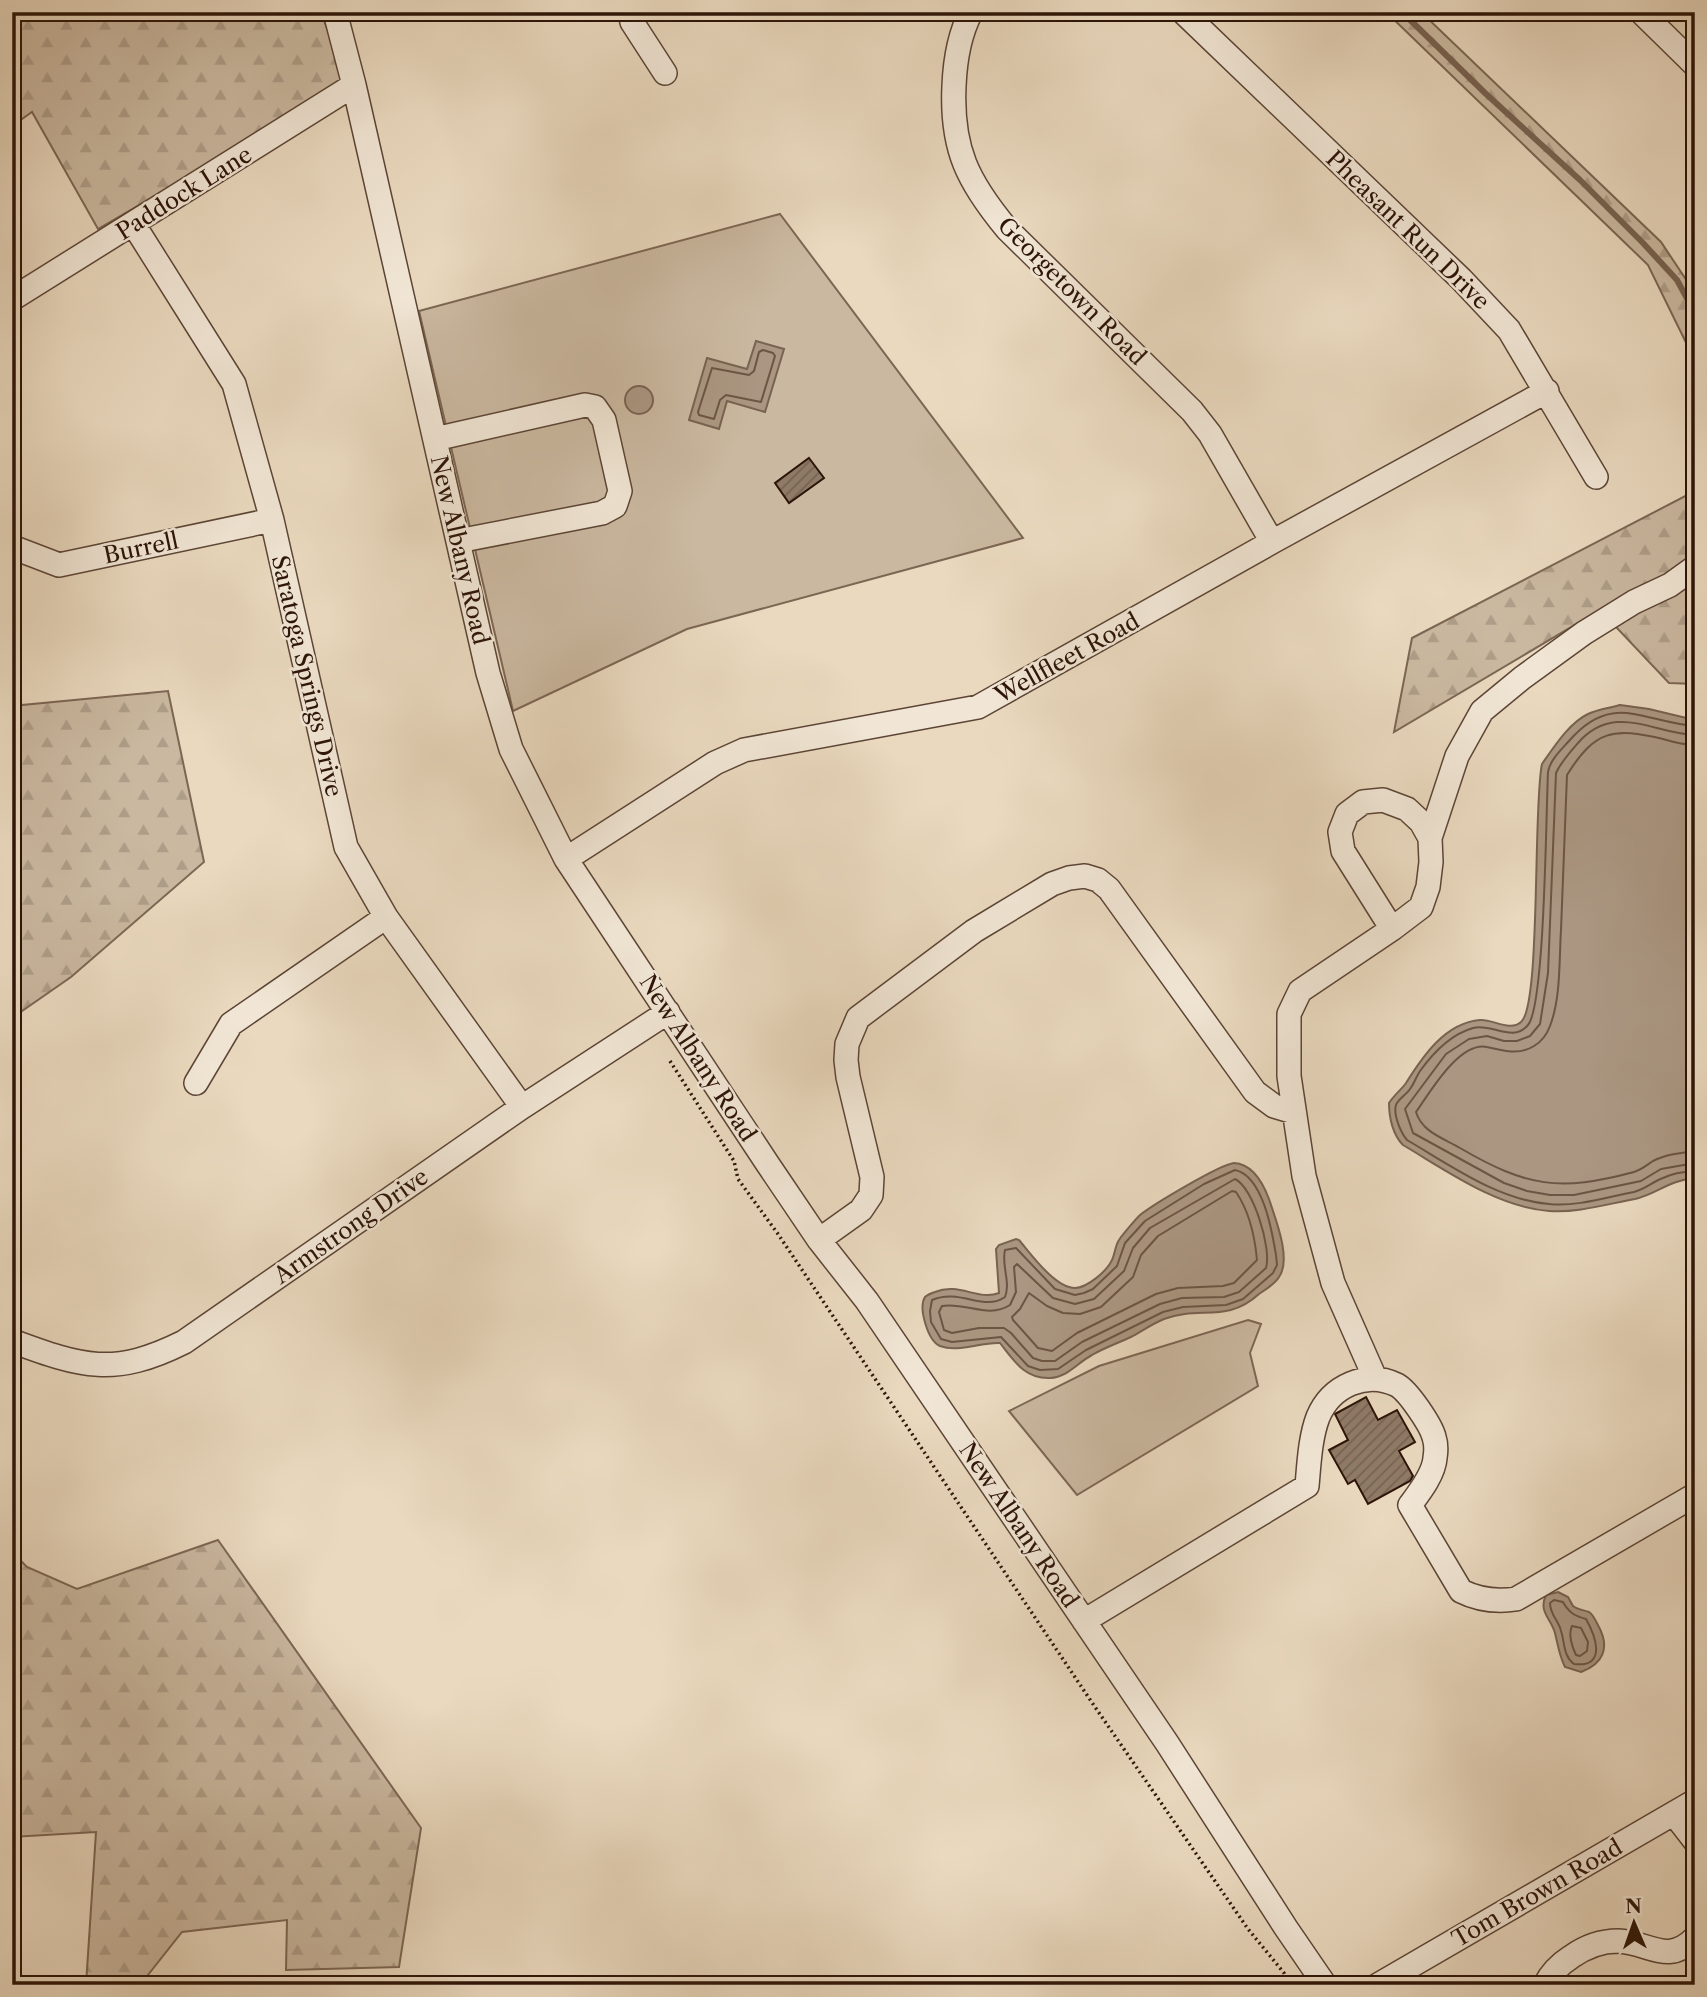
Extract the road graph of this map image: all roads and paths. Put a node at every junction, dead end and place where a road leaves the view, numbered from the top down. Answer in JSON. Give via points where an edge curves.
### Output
{"nodes":[{"id":1,"x":335,"y":12,"type":"edge"},
{"id":2,"x":630,"y":12,"type":"edge"},
{"id":3,"x":971,"y":12,"type":"edge"},
{"id":4,"x":1183,"y":12,"type":"edge"},
{"id":5,"x":1641,"y":12,"type":"edge"},
{"id":6,"x":1695,"y":65,"type":"edge"},
{"id":7,"x":665,"y":73,"type":"dead end"},
{"id":8,"x":354,"y":85,"type":"junction"},
{"id":9,"x":134,"y":225,"type":"junction"},
{"id":10,"x":12,"y":299,"type":"edge"},
{"id":11,"x":1547,"y":391,"type":"junction"},
{"id":12,"x":435,"y":439,"type":"junction"},
{"id":13,"x":1596,"y":477,"type":"dead end"},
{"id":14,"x":272,"y":520,"type":"junction"},
{"id":15,"x":458,"y":541,"type":"junction"},
{"id":16,"x":1272,"y":542,"type":"junction"},
{"id":17,"x":12,"y":547,"type":"edge"},
{"id":18,"x":1695,"y":567,"type":"edge"},
{"id":19,"x":1430,"y":838,"type":"junction"},
{"id":20,"x":566,"y":859,"type":"junction"},
{"id":21,"x":386,"y":917,"type":"junction"},
{"id":22,"x":1392,"y":929,"type":"junction"},
{"id":23,"x":668,"y":1012,"type":"junction"},
{"id":24,"x":670,"y":1061,"type":"dead end"},
{"id":25,"x":196,"y":1083,"type":"dead end"},
{"id":26,"x":522,"y":1107,"type":"junction"},
{"id":27,"x":1294,"y":1112,"type":"junction"},
{"id":28,"x":819,"y":1240,"type":"junction"},
{"id":29,"x":12,"y":1341,"type":"edge"},
{"id":30,"x":1375,"y":1378,"type":"junction"},
{"id":31,"x":1695,"y":1495,"type":"edge"},
{"id":32,"x":1084,"y":1621,"type":"junction"},
{"id":33,"x":1695,"y":1801,"type":"edge"},
{"id":34,"x":1674,"y":1814,"type":"junction"},
{"id":35,"x":1695,"y":1841,"type":"edge"},
{"id":36,"x":1695,"y":1938,"type":"edge"},
{"id":37,"x":1288,"y":1985,"type":"edge"},
{"id":38,"x":1325,"y":1985,"type":"edge"},
{"id":39,"x":1378,"y":1985,"type":"edge"},
{"id":40,"x":1545,"y":1985,"type":"edge"}],
"edges":[{"from":1,"to":8,"type":"street","name":"New Albany Road"},
{"from":2,"to":7,"type":"street"},
{"from":3,"to":16,"type":"street","name":"Georgetown Road","via":[[954,68],[953,111],[967,171],[984,201],[1192,411]]},
{"from":4,"to":11,"type":"street","name":"Pheasant Run Drive","via":[[1461,279],[1509,330]]},
{"from":5,"to":6,"type":"street"},
{"from":8,"to":9,"type":"street","name":"Paddock Lane"},
{"from":8,"to":12,"type":"street","name":"New Albany Road"},
{"from":9,"to":10,"type":"street","name":"Paddock Lane"},
{"from":9,"to":14,"type":"street","name":"Saratoga Springs Drive","via":[[234,384]]},
{"from":11,"to":13,"type":"street","name":"Pheasant Run Drive"},
{"from":11,"to":16,"type":"street","name":"Wellfleet Road"},
{"from":12,"to":15,"type":"street","name":"New Albany Road"},
{"from":12,"to":15,"type":"street","via":[[584,405],[595,407],[604,420],[620,491],[615,506],[602,513]]},
{"from":14,"to":17,"type":"street","name":"Burrell","via":[[60,565]]},
{"from":14,"to":21,"type":"street","name":"Saratoga Springs Drive","via":[[346,847]]},
{"from":15,"to":20,"type":"street","name":"New Albany Road","via":[[488,673],[511,749]]},
{"from":16,"to":20,"type":"street","name":"Wellfleet Road","via":[[978,707],[744,750],[715,763]]},
{"from":18,"to":19,"type":"street","via":[[1584,633],[1482,711],[1457,756]]},
{"from":19,"to":22,"type":"street","via":[[1428,887],[1421,907]]},
{"from":19,"to":22,"type":"street","via":[[1407,809],[1383,800],[1363,802],[1347,814],[1340,832],[1343,850]]},
{"from":20,"to":23,"type":"street","name":"New Albany Road"},
{"from":21,"to":25,"type":"street","via":[[231,1024]]},
{"from":21,"to":26,"type":"street","name":"Saratoga Springs Drive"},
{"from":22,"to":27,"type":"street","via":[[1300,991],[1289,1014]]},
{"from":23,"to":26,"type":"street","name":"Armstrong Drive"},
{"from":23,"to":28,"type":"street","name":"New Albany Road"},
{"from":24,"to":37,"type":"path","via":[[734,1161],[738,1180]]},
{"from":26,"to":29,"type":"street","name":"Armstrong Drive","via":[[184,1342],[154,1357],[89,1365]]},
{"from":27,"to":28,"type":"street","via":[[1274,1106],[1255,1092],[1109,889],[1085,876],[1069,878],[974,931],[858,1018],[846,1060],[872,1177],[871,1195],[861,1210]]},
{"from":27,"to":30,"type":"street","via":[[1304,1176],[1333,1283]]},
{"from":28,"to":32,"type":"street","name":"New Albany Road","via":[[867,1301]]},
{"from":30,"to":31,"type":"street","via":[[1400,1386],[1434,1438],[1435,1461],[1410,1505],[1461,1591],[1475,1598],[1516,1599]]},
{"from":30,"to":32,"type":"street","via":[[1354,1381],[1332,1395],[1318,1417],[1307,1486]]},
{"from":32,"to":38,"type":"street","name":"New Albany Road"},
{"from":33,"to":34,"type":"street","name":"Tom Brown Road"},
{"from":34,"to":35,"type":"street"},
{"from":34,"to":39,"type":"street","name":"Tom Brown Road"},
{"from":36,"to":40,"type":"street","via":[[1676,1951],[1664,1952],[1626,1942],[1601,1943],[1569,1958]]}]}
